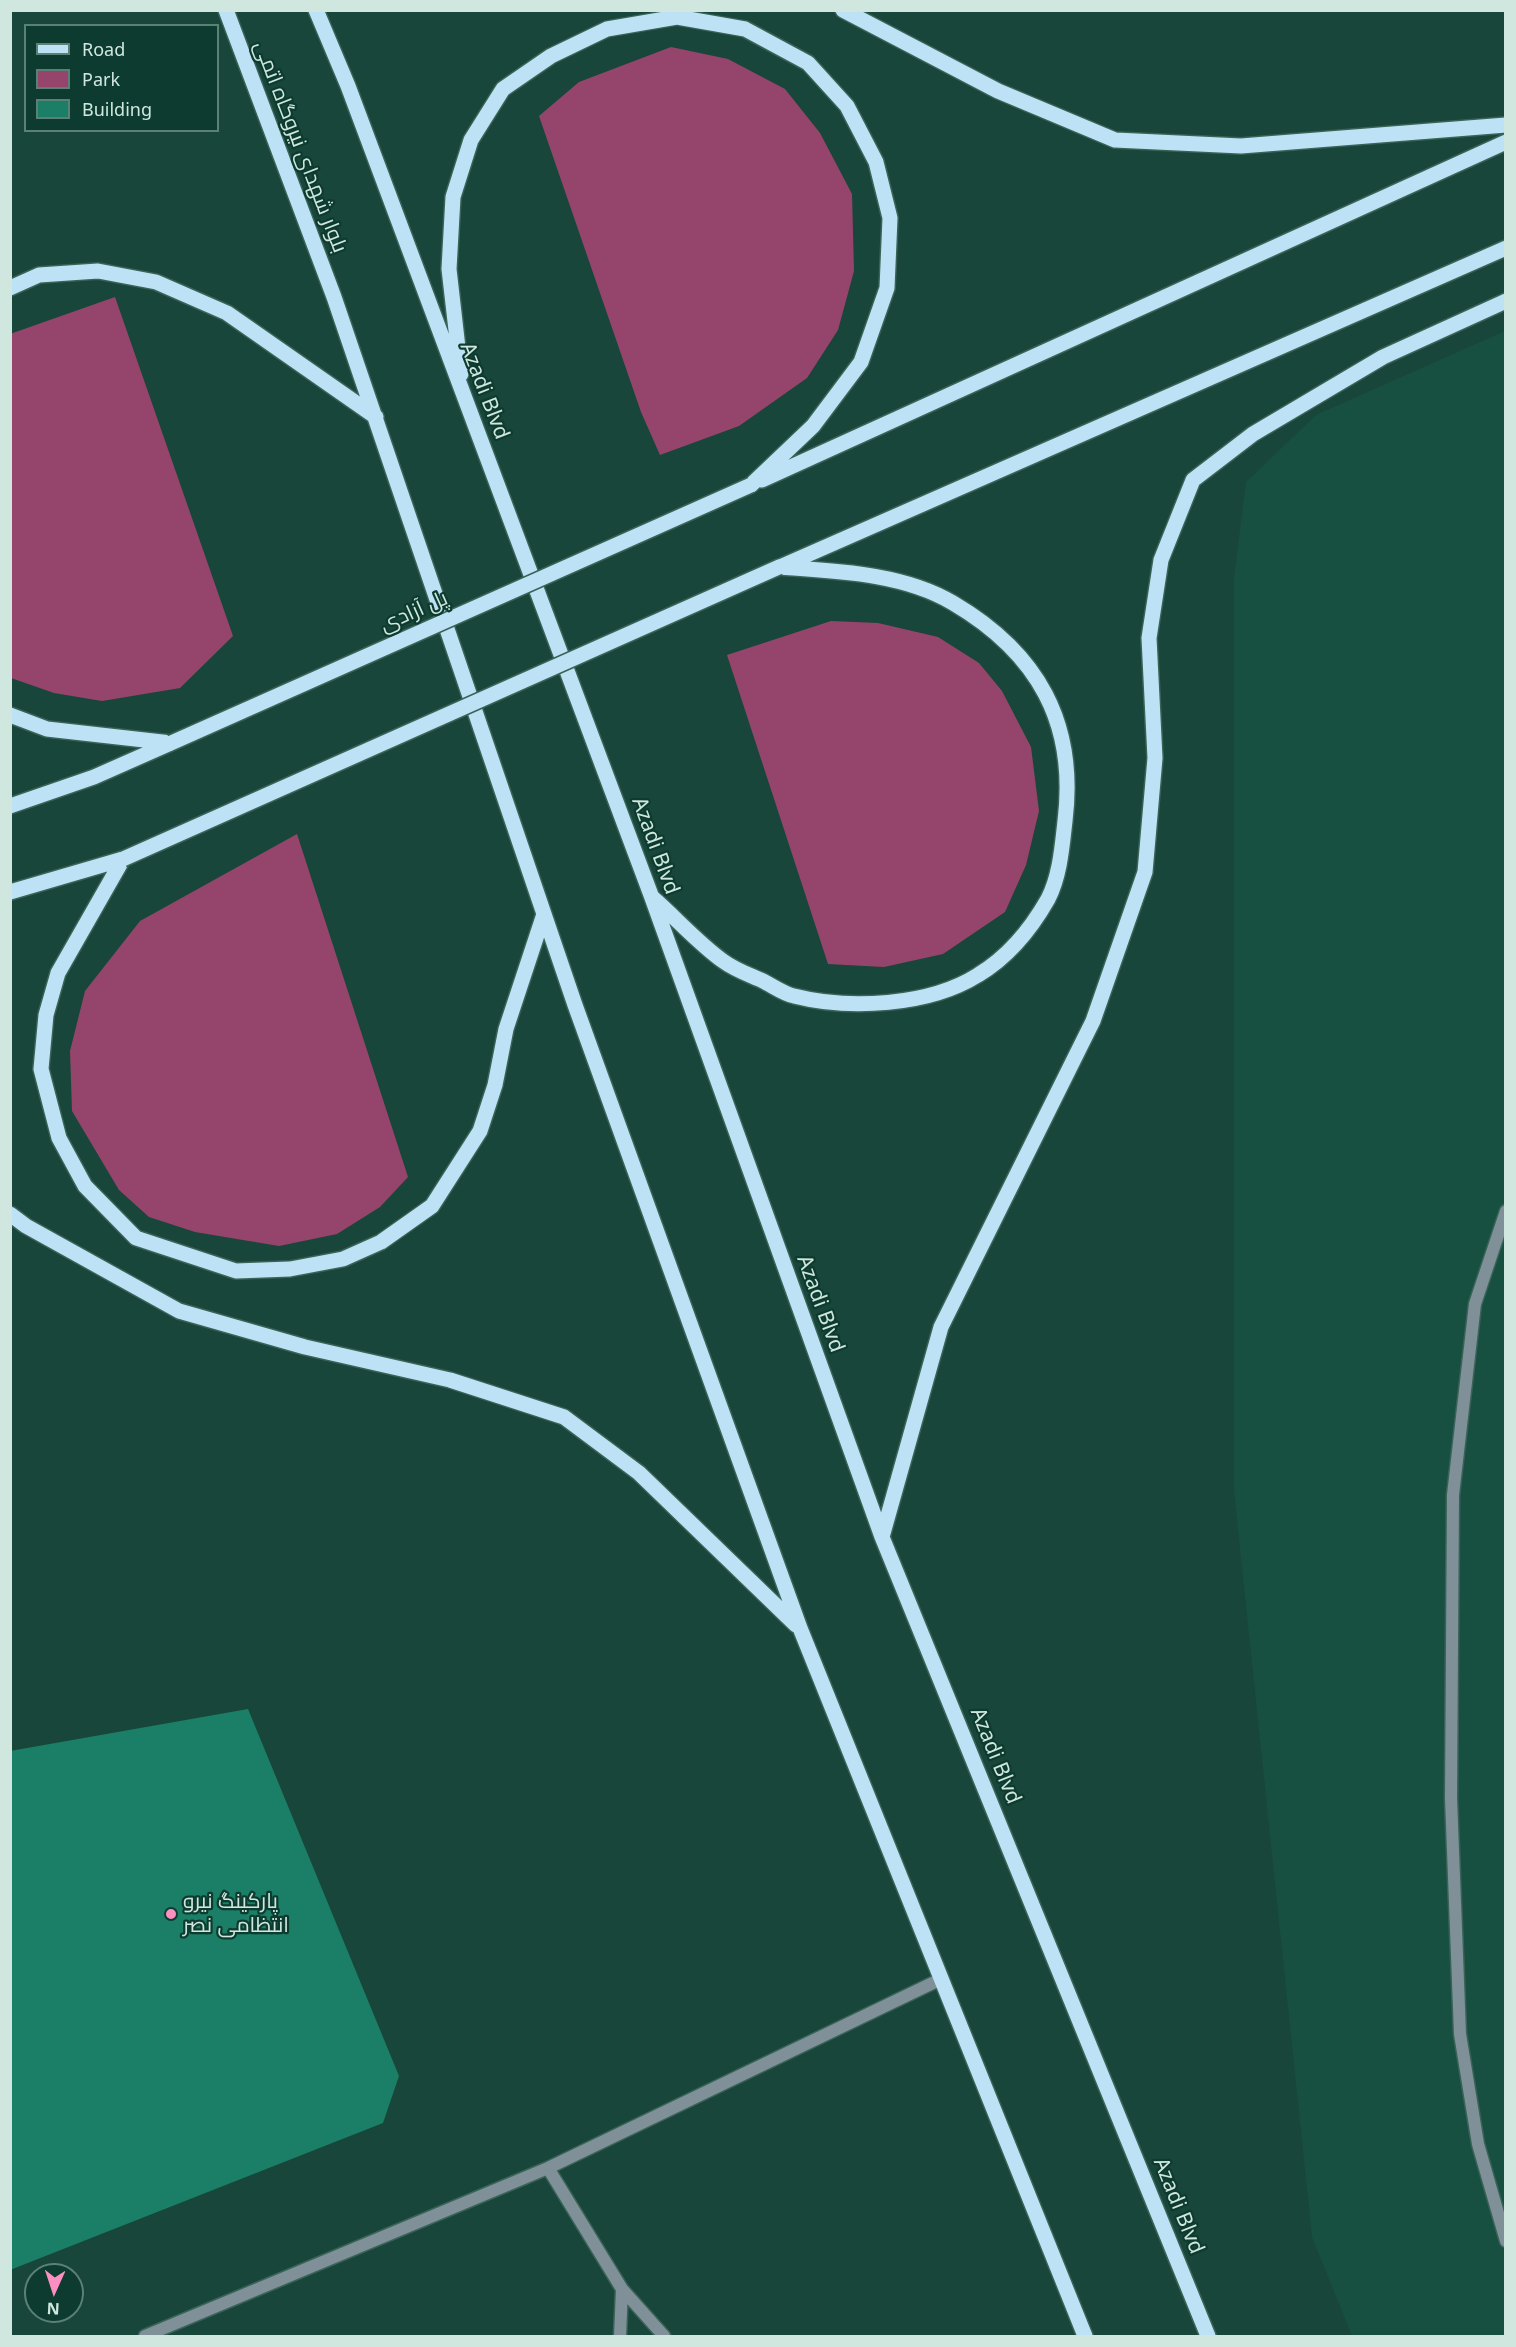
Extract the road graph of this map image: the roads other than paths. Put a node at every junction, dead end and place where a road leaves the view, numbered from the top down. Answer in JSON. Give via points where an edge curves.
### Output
{"nodes":[{"id":1,"x":226,"y":10,"type":"edge"},
{"id":2,"x":316,"y":10,"type":"edge"},
{"id":3,"x":843,"y":10,"type":"edge"},
{"id":4,"x":1506,"y":125,"type":"edge"},
{"id":5,"x":1506,"y":142,"type":"edge"},
{"id":6,"x":1506,"y":248,"type":"edge"},
{"id":7,"x":10,"y":288,"type":"edge"},
{"id":8,"x":1506,"y":301,"type":"edge"},
{"id":9,"x":464,"y":397,"type":"junction"},
{"id":10,"x":376,"y":417,"type":"junction"},
{"id":11,"x":751,"y":485,"type":"junction"},
{"id":12,"x":779,"y":567,"type":"junction"},
{"id":13,"x":10,"y":715,"type":"edge"},
{"id":14,"x":171,"y":743,"type":"junction"},
{"id":15,"x":10,"y":806,"type":"edge"},
{"id":16,"x":123,"y":859,"type":"junction"},
{"id":17,"x":10,"y":892,"type":"edge"},
{"id":18,"x":651,"y":896,"type":"junction"},
{"id":19,"x":544,"y":914,"type":"junction"},
{"id":20,"x":1506,"y":1211,"type":"edge"},
{"id":21,"x":10,"y":1214,"type":"edge"},
{"id":22,"x":882,"y":1537,"type":"junction"},
{"id":23,"x":800,"y":1628,"type":"junction"},
{"id":24,"x":939,"y":1980,"type":"junction"},
{"id":25,"x":548,"y":2168,"type":"junction"},
{"id":26,"x":1506,"y":2241,"type":"edge"},
{"id":27,"x":622,"y":2289,"type":"junction"},
{"id":28,"x":145,"y":2337,"type":"edge"},
{"id":29,"x":620,"y":2337,"type":"edge"},
{"id":30,"x":664,"y":2337,"type":"edge"},
{"id":31,"x":1085,"y":2337,"type":"edge"},
{"id":32,"x":1208,"y":2337,"type":"edge"}],
"edges":[{"from":1,"to":10,"type":"main road","name":"بلوار شهدای نیروگاه اتمی"},
{"from":2,"to":9,"type":"main road","name":"Azadi Blvd"},
{"from":3,"to":4,"type":"main road","via":[[998,91],[1115,140],[1240,146]]},
{"from":5,"to":11,"type":"main road","name":"پل آزادی"},
{"from":6,"to":12,"type":"main road"},
{"from":7,"to":10,"type":"main road","via":[[39,275],[98,271],[156,282],[227,313]]},
{"from":8,"to":22,"type":"main road","via":[[1383,357],[1253,434],[1193,480],[1161,560],[1149,638],[1155,758],[1145,872],[1093,1021],[941,1327]]},
{"from":9,"to":11,"type":"main road","via":[[449,269],[453,198],[471,140],[503,89],[551,56],[608,29],[677,17],[745,29],[808,63],[848,106],[876,162],[890,218],[888,288],[861,362],[813,426]]},
{"from":9,"to":18,"type":"main road","name":"Azadi Blvd"},
{"from":10,"to":19,"type":"main road"},
{"from":11,"to":14,"type":"main road","name":"پل آزادی","bridge":true},
{"from":12,"to":16,"type":"main road","bridge":true},
{"from":12,"to":18,"type":"main road","via":[[862,574],[951,601],[992,630],[1046,690],[1060,724],[1068,763],[1061,859],[1049,897],[1021,939],[978,975],[932,994],[891,1003],[837,1003],[793,996],[724,962]]},
{"from":13,"to":14,"type":"main road","via":[[47,729]]},
{"from":14,"to":15,"type":"main road","name":"پل آزادی","via":[[94,777]]},
{"from":16,"to":17,"type":"main road"},
{"from":16,"to":19,"type":"main road","via":[[58,973],[46,1015],[41,1069],[59,1138],[85,1186],[136,1238],[236,1271],[290,1269],[343,1259],[381,1242],[432,1206],[480,1131],[495,1085],[506,1029]]},
{"from":18,"to":22,"type":"main road","name":"Azadi Blvd"},
{"from":19,"to":23,"type":"main road"},
{"from":20,"to":26,"type":"street","via":[[1475,1304],[1453,1495],[1451,1798],[1460,2034],[1478,2144]]},
{"from":21,"to":23,"type":"main road","via":[[179,1311],[305,1347],[450,1380],[564,1417],[639,1473]]},
{"from":22,"to":32,"type":"main road","name":"Azadi Blvd"},
{"from":23,"to":24,"type":"main road"},
{"from":24,"to":25,"type":"street"},
{"from":24,"to":31,"type":"main road"},
{"from":25,"to":27,"type":"street"},
{"from":25,"to":28,"type":"street"},
{"from":27,"to":29,"type":"street"},
{"from":27,"to":30,"type":"street"}]}
